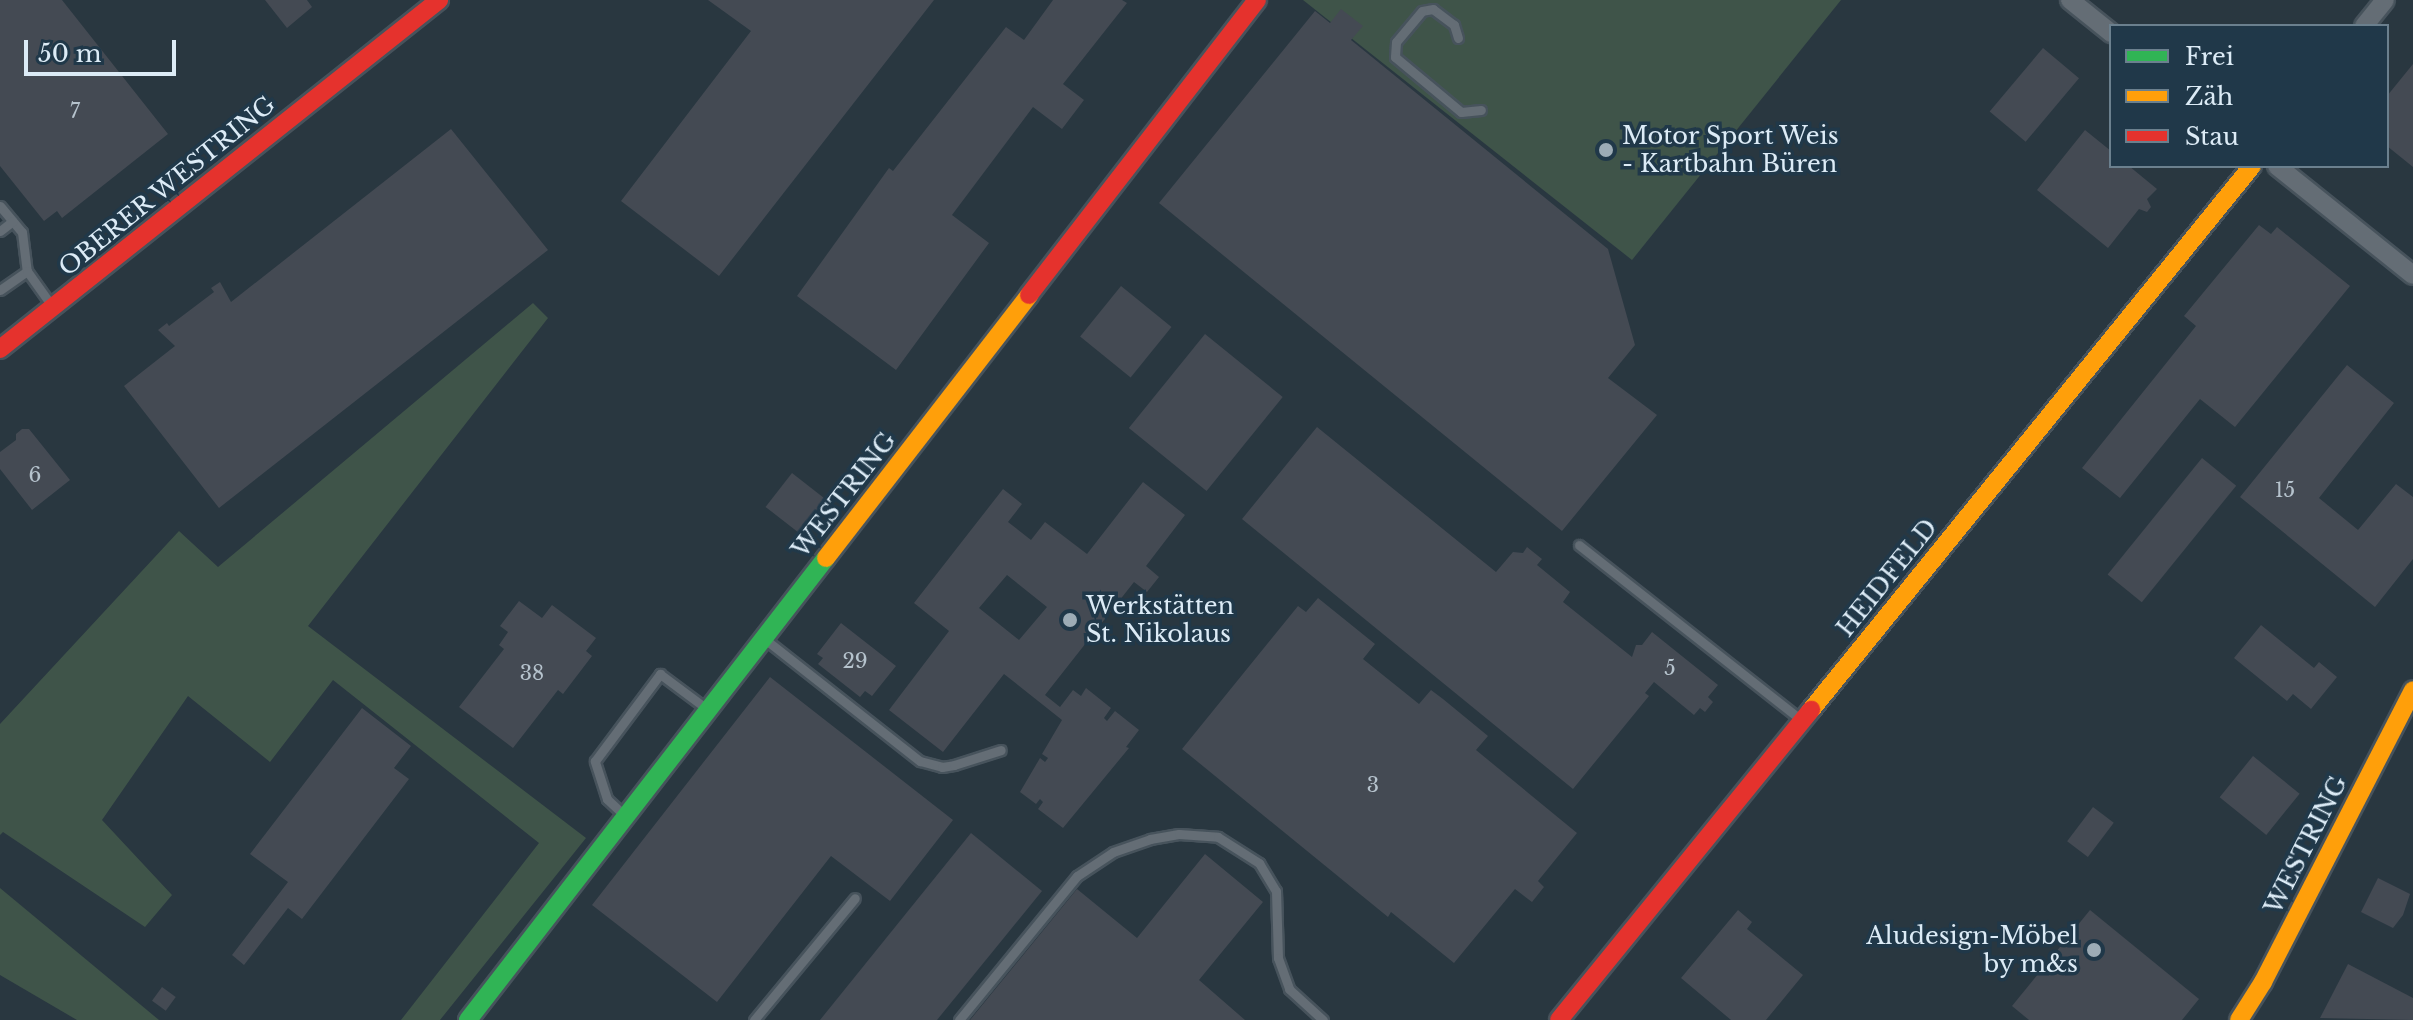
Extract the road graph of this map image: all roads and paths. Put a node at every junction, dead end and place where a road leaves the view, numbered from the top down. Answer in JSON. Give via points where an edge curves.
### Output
{"nodes":[{"id":1,"x":439,"y":0,"type":"edge"},
{"id":2,"x":1257,"y":0,"type":"edge"},
{"id":3,"x":2070,"y":0,"type":"edge"},
{"id":4,"x":2385,"y":0,"type":"edge"},
{"id":5,"x":2366,"y":24,"type":"edge"},
{"id":6,"x":2109,"y":31,"type":"edge"},
{"id":7,"x":1458,"y":38,"type":"dead end"},
{"id":8,"x":1481,"y":110,"type":"dead end"},
{"id":9,"x":2250,"y":168,"type":"edge"},
{"id":10,"x":2279,"y":168,"type":"edge"},
{"id":11,"x":0,"y":206,"type":"edge"},
{"id":12,"x":13,"y":221,"type":"junction"},
{"id":13,"x":0,"y":231,"type":"edge"},
{"id":14,"x":27,"y":271,"type":"junction"},
{"id":15,"x":2413,"y":275,"type":"edge"},
{"id":16,"x":0,"y":290,"type":"edge"},
{"id":17,"x":53,"y":308,"type":"junction"},
{"id":18,"x":0,"y":349,"type":"edge"},
{"id":19,"x":1579,"y":545,"type":"dead end"},
{"id":20,"x":763,"y":638,"type":"junction"},
{"id":21,"x":2413,"y":690,"type":"edge"},
{"id":22,"x":708,"y":710,"type":"junction"},
{"id":23,"x":1802,"y":720,"type":"junction"},
{"id":24,"x":1001,"y":750,"type":"dead end"},
{"id":25,"x":626,"y":816,"type":"junction"},
{"id":26,"x":855,"y":898,"type":"dead end"},
{"id":27,"x":468,"y":1020,"type":"edge"},
{"id":28,"x":754,"y":1020,"type":"edge"},
{"id":29,"x":959,"y":1020,"type":"edge"},
{"id":30,"x":1323,"y":1020,"type":"edge"},
{"id":31,"x":1559,"y":1020,"type":"edge"},
{"id":32,"x":2239,"y":1020,"type":"edge"}],
"edges":[{"from":1,"to":17,"type":"street","name":"OBERER WESTRING"},
{"from":2,"to":20,"type":"street","name":"WESTRING"},
{"from":3,"to":6,"type":"street"},
{"from":4,"to":5,"type":"street"},
{"from":7,"to":8,"type":"lane","via":[[1454,25],[1433,9],[1422,11],[1396,42],[1395,57],[1461,112]]},
{"from":9,"to":23,"type":"street","name":"HEIDFELD"},
{"from":10,"to":15,"type":"street"},
{"from":11,"to":12,"type":"lane"},
{"from":12,"to":13,"type":"lane"},
{"from":12,"to":14,"type":"lane","via":[[22,232]]},
{"from":14,"to":16,"type":"lane"},
{"from":14,"to":17,"type":"lane"},
{"from":17,"to":18,"type":"street","name":"OBERER WESTRING"},
{"from":19,"to":23,"type":"lane"},
{"from":20,"to":22,"type":"street","name":"WESTRING"},
{"from":20,"to":24,"type":"lane","via":[[920,761],[954,765]]},
{"from":21,"to":32,"type":"street","name":"WESTRING"},
{"from":22,"to":25,"type":"street","name":"WESTRING"},
{"from":22,"to":25,"type":"lane","via":[[660,674],[595,761],[607,799]]},
{"from":23,"to":31,"type":"street","name":"HEIDFELD"},
{"from":25,"to":27,"type":"street","name":"WESTRING"},
{"from":26,"to":28,"type":"lane"},
{"from":29,"to":30,"type":"lane","via":[[1077,876],[1113,852],[1179,834],[1218,837],[1259,863],[1276,891],[1278,958],[1289,989]]}]}
